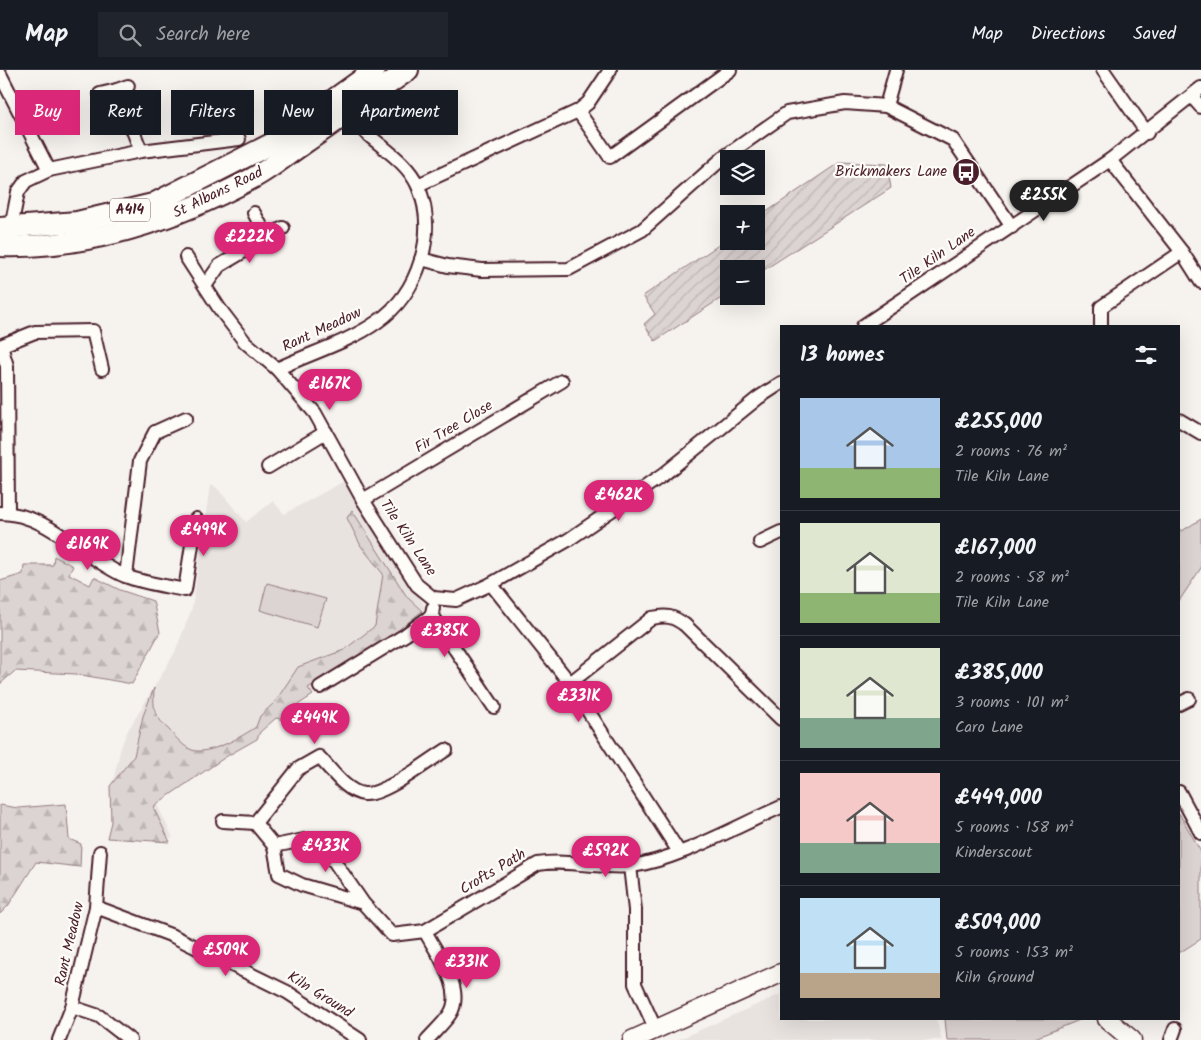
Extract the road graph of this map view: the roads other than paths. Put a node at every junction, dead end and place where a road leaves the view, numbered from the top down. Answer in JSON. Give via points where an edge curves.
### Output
{"nodes":[{"id":1,"x":375,"y":70,"type":"edge"},
{"id":2,"x":408,"y":70,"type":"edge"},
{"id":3,"x":610,"y":70,"type":"edge"},
{"id":4,"x":730,"y":70,"type":"edge"},
{"id":5,"x":896,"y":70,"type":"edge"},
{"id":6,"x":1102,"y":70,"type":"edge"},
{"id":7,"x":0,"y":74,"type":"edge"},
{"id":8,"x":380,"y":90,"type":"edge"},
{"id":9,"x":1196,"y":92,"type":"edge"},
{"id":10,"x":332,"y":100,"type":"joint"},
{"id":11,"x":886,"y":106,"type":"junction"},
{"id":12,"x":1201,"y":107,"type":"edge"},
{"id":13,"x":342,"y":108,"type":"edge"},
{"id":14,"x":578,"y":111,"type":"junction"},
{"id":15,"x":342,"y":117,"type":"edge"},
{"id":16,"x":1147,"y":133,"type":"junction"},
{"id":17,"x":136,"y":135,"type":"edge"},
{"id":18,"x":282,"y":135,"type":"edge"},
{"id":19,"x":369,"y":135,"type":"edge"},
{"id":20,"x":239,"y":139,"type":"dead end"},
{"id":21,"x":141,"y":152,"type":"junction"},
{"id":22,"x":1110,"y":160,"type":"junction"},
{"id":23,"x":50,"y":170,"type":"junction"},
{"id":24,"x":418,"y":185,"type":"junction"},
{"id":25,"x":254,"y":214,"type":"dead end"},
{"id":26,"x":1012,"y":227,"type":"junction"},
{"id":27,"x":6,"y":228,"type":"edge"},
{"id":28,"x":283,"y":228,"type":"dead end"},
{"id":29,"x":268,"y":237,"type":"junction"},
{"id":30,"x":0,"y":246,"type":"edge"},
{"id":31,"x":1182,"y":252,"type":"junction"},
{"id":32,"x":186,"y":257,"type":"dead end"},
{"id":33,"x":421,"y":259,"type":"junction"},
{"id":34,"x":1201,"y":282,"type":"edge"},
{"id":35,"x":206,"y":286,"type":"junction"},
{"id":36,"x":865,"y":325,"type":"edge"},
{"id":37,"x":1101,"y":325,"type":"edge"},
{"id":38,"x":0,"y":346,"type":"edge"},
{"id":39,"x":277,"y":368,"type":"junction"},
{"id":40,"x":102,"y":369,"type":"dead end"},
{"id":41,"x":562,"y":381,"type":"dead end"},
{"id":42,"x":780,"y":384,"type":"edge"},
{"id":43,"x":186,"y":418,"type":"dead end"},
{"id":44,"x":1180,"y":421,"type":"edge"},
{"id":45,"x":326,"y":432,"type":"junction"},
{"id":46,"x":1201,"y":433,"type":"edge"},
{"id":47,"x":268,"y":467,"type":"dead end"},
{"id":48,"x":363,"y":500,"type":"junction"},
{"id":49,"x":4,"y":513,"type":"edge"},
{"id":50,"x":196,"y":519,"type":"dead end"},
{"id":51,"x":780,"y":532,"type":"edge"},
{"id":52,"x":760,"y":542,"type":"dead end"},
{"id":53,"x":126,"y":576,"type":"junction"},
{"id":54,"x":491,"y":584,"type":"junction"},
{"id":55,"x":433,"y":598,"type":"junction"},
{"id":56,"x":432,"y":614,"type":"junction"},
{"id":57,"x":570,"y":683,"type":"junction"},
{"id":58,"x":320,"y":687,"type":"dead end"},
{"id":59,"x":494,"y":707,"type":"dead end"},
{"id":60,"x":780,"y":718,"type":"edge"},
{"id":61,"x":446,"y":750,"type":"dead end"},
{"id":62,"x":1180,"y":794,"type":"edge"},
{"id":63,"x":780,"y":806,"type":"edge"},
{"id":64,"x":223,"y":821,"type":"dead end"},
{"id":65,"x":255,"y":823,"type":"junction"},
{"id":66,"x":1201,"y":833,"type":"edge"},
{"id":67,"x":274,"y":846,"type":"junction"},
{"id":68,"x":100,"y":852,"type":"dead end"},
{"id":69,"x":679,"y":852,"type":"junction"},
{"id":70,"x":630,"y":866,"type":"junction"},
{"id":71,"x":363,"y":903,"type":"junction"},
{"id":72,"x":96,"y":907,"type":"junction"},
{"id":73,"x":425,"y":932,"type":"junction"},
{"id":74,"x":780,"y":973,"type":"edge"},
{"id":75,"x":72,"y":1007,"type":"junction"},
{"id":76,"x":1108,"y":1020,"type":"edge"},
{"id":77,"x":655,"y":1028,"type":"junction"},
{"id":78,"x":59,"y":1040,"type":"edge"},
{"id":79,"x":130,"y":1040,"type":"edge"},
{"id":80,"x":360,"y":1040,"type":"edge"},
{"id":81,"x":427,"y":1040,"type":"edge"},
{"id":82,"x":632,"y":1040,"type":"edge"},
{"id":83,"x":1132,"y":1040,"type":"edge"}],
"edges":[{"from":1,"to":10,"type":"main road","name":"St Albans Road","number":"A414"},
{"from":2,"to":8,"type":"main road","name":"St Albans Road","number":"A414"},
{"from":3,"to":14,"type":"street","via":[[588,103]]},
{"from":4,"to":14,"type":"street","via":[[610,157]]},
{"from":5,"to":11,"type":"street"},
{"from":6,"to":16,"type":"street"},
{"from":7,"to":23,"type":"street"},
{"from":9,"to":12,"type":"street"},
{"from":9,"to":16,"type":"street","name":"Tile Kiln Lane"},
{"from":10,"to":13,"type":"street","name":"Rant Meadow"},
{"from":11,"to":26,"type":"street","via":[[953,140]]},
{"from":11,"to":33,"type":"street","via":[[845,104],[786,113],[724,157],[642,230],[569,269],[482,270]]},
{"from":14,"to":24,"type":"street"},
{"from":15,"to":30,"type":"main road","name":"St Albans Road","number":"A414","via":[[254,178],[158,221],[77,242]]},
{"from":16,"to":22,"type":"street","name":"Tile Kiln Lane"},
{"from":17,"to":21,"type":"street"},
{"from":18,"to":27,"type":"main road","name":"St Albans Road","number":"A414","via":[[258,152],[153,204],[77,222]]},
{"from":19,"to":24,"type":"street","name":"Rant Meadow","via":[[399,160]]},
{"from":20,"to":21,"type":"street"},
{"from":21,"to":23,"type":"street"},
{"from":22,"to":26,"type":"street","name":"Tile Kiln Lane"},
{"from":22,"to":31,"type":"street"},
{"from":23,"to":27,"type":"street","via":[[26,181],[18,192]]},
{"from":24,"to":33,"type":"street","name":"Rant Meadow","via":[[426,221]]},
{"from":25,"to":29,"type":"street"},
{"from":26,"to":36,"type":"street","name":"Tile Kiln Lane"},
{"from":28,"to":29,"type":"street"},
{"from":29,"to":35,"type":"street","via":[[219,266]]},
{"from":31,"to":34,"type":"street"},
{"from":31,"to":37,"type":"street","via":[[1101,307]]},
{"from":32,"to":35,"type":"street","name":"Tile Kiln Lane"},
{"from":33,"to":39,"type":"street","name":"Rant Meadow","via":[[408,290],[377,322]]},
{"from":35,"to":39,"type":"street","name":"Tile Kiln Lane","via":[[245,342]]},
{"from":38,"to":40,"type":"street","via":[[35,332],[93,330]]},
{"from":38,"to":49,"type":"street","via":[[7,366]]},
{"from":39,"to":45,"type":"street","name":"Tile Kiln Lane","via":[[302,396]]},
{"from":41,"to":48,"type":"street","name":"Fir Tree Close"},
{"from":42,"to":54,"type":"street","name":"Tile Kiln Lane","via":[[663,475],[568,540]]},
{"from":43,"to":53,"type":"street","via":[[155,432],[140,460]]},
{"from":44,"to":46,"type":"street"},
{"from":45,"to":47,"type":"street"},
{"from":45,"to":48,"type":"street","name":"Tile Kiln Lane"},
{"from":48,"to":55,"type":"street","name":"Tile Kiln Lane","via":[[417,585]]},
{"from":49,"to":53,"type":"street","via":[[39,522]]},
{"from":50,"to":53,"type":"street","via":[[185,590]]},
{"from":51,"to":52,"type":"street"},
{"from":54,"to":55,"type":"street","name":"Tile Kiln Lane","via":[[456,600]]},
{"from":54,"to":57,"type":"street"},
{"from":55,"to":56,"type":"street"},
{"from":56,"to":58,"type":"street","via":[[405,635]]},
{"from":56,"to":59,"type":"street"},
{"from":57,"to":60,"type":"street","via":[[652,618],[674,617]]},
{"from":57,"to":69,"type":"street"},
{"from":61,"to":65,"type":"street","via":[[382,790],[364,794],[346,786],[320,757],[298,769]]},
{"from":62,"to":66,"type":"street"},
{"from":63,"to":69,"type":"street","name":"Crofts Path"},
{"from":64,"to":65,"type":"street"},
{"from":65,"to":67,"type":"street"},
{"from":67,"to":71,"type":"street","via":[[279,874],[302,885]]},
{"from":67,"to":71,"type":"street","name":"Crofts Path","via":[[304,840],[334,861]]},
{"from":68,"to":72,"type":"street","name":"Rant Meadow"},
{"from":69,"to":70,"type":"street","name":"Crofts Path"},
{"from":70,"to":73,"type":"street","name":"Crofts Path","via":[[556,861],[538,864]]},
{"from":70,"to":77,"type":"street","via":[[635,910],[636,984]]},
{"from":71,"to":73,"type":"street","name":"Crofts Path","via":[[392,935]]},
{"from":72,"to":75,"type":"street","name":"Rant Meadow"},
{"from":72,"to":80,"type":"street","name":"Kiln Ground","via":[[173,936],[287,992]]},
{"from":73,"to":81,"type":"street","via":[[450,978],[456,997],[451,1013]]},
{"from":74,"to":77,"type":"street"},
{"from":75,"to":78,"type":"street","name":"Rant Meadow"},
{"from":75,"to":79,"type":"street","via":[[99,1016]]},
{"from":76,"to":83,"type":"street"},
{"from":77,"to":82,"type":"street"}]}
